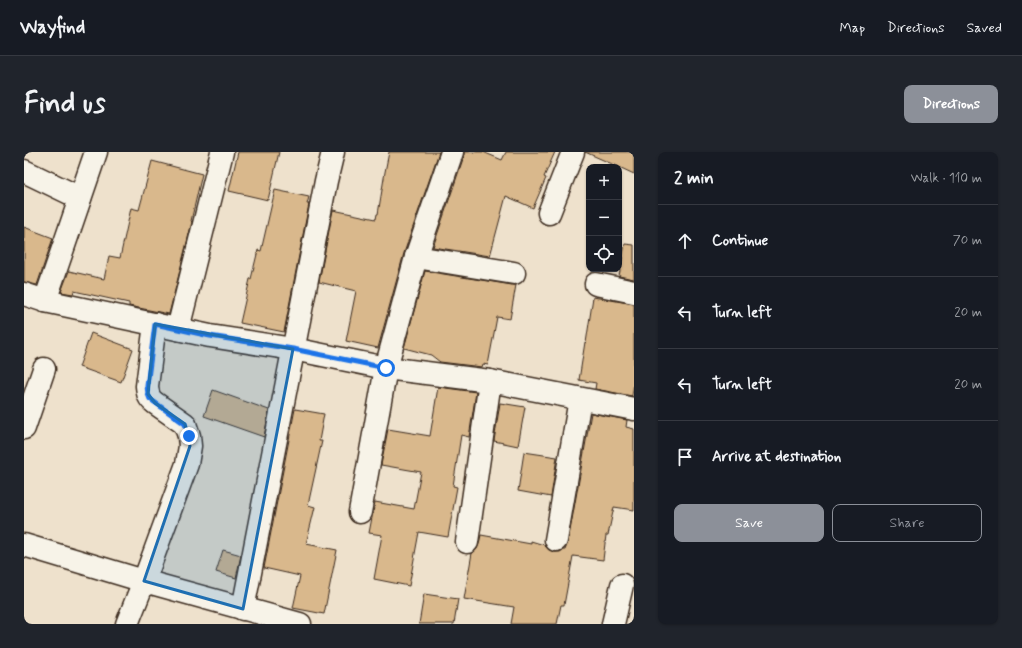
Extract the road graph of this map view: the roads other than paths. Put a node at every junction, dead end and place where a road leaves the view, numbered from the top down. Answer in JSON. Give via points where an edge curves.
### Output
{"nodes":[{"id":1,"x":96,"y":152,"type":"edge"},
{"id":2,"x":222,"y":152,"type":"edge"},
{"id":3,"x":333,"y":152,"type":"edge"},
{"id":4,"x":452,"y":152,"type":"edge"},
{"id":5,"x":573,"y":152,"type":"edge"},
{"id":6,"x":24,"y":171,"type":"edge"},
{"id":7,"x":80,"y":198,"type":"junction"},
{"id":8,"x":549,"y":213,"type":"dead end"},
{"id":9,"x":416,"y":257,"type":"junction"},
{"id":10,"x":514,"y":273,"type":"dead end"},
{"id":11,"x":596,"y":284,"type":"dead end"},
{"id":12,"x":634,"y":292,"type":"edge"},
{"id":13,"x":24,"y":294,"type":"edge"},
{"id":14,"x":45,"y":301,"type":"junction"},
{"id":15,"x":155,"y":324,"type":"junction"},
{"id":16,"x":178,"y":329,"type":"junction"},
{"id":17,"x":293,"y":349,"type":"junction"},
{"id":18,"x":386,"y":368,"type":"junction"},
{"id":19,"x":44,"y":369,"type":"dead end"},
{"id":20,"x":490,"y":381,"type":"junction"},
{"id":21,"x":580,"y":399,"type":"junction"},
{"id":22,"x":634,"y":409,"type":"edge"},
{"id":23,"x":24,"y":428,"type":"edge"},
{"id":24,"x":360,"y":512,"type":"dead end"},
{"id":25,"x":556,"y":540,"type":"dead end"},
{"id":26,"x":467,"y":542,"type":"dead end"},
{"id":27,"x":24,"y":545,"type":"edge"},
{"id":28,"x":144,"y":580,"type":"junction"},
{"id":29,"x":622,"y":584,"type":"dead end"},
{"id":30,"x":243,"y":609,"type":"junction"},
{"id":31,"x":127,"y":624,"type":"edge"},
{"id":32,"x":300,"y":624,"type":"edge"},
{"id":33,"x":613,"y":624,"type":"edge"}],
"edges":[{"from":1,"to":7,"type":"street"},
{"from":2,"to":16,"type":"street"},
{"from":3,"to":17,"type":"street"},
{"from":4,"to":9,"type":"street"},
{"from":5,"to":8,"type":"street"},
{"from":6,"to":7,"type":"street"},
{"from":7,"to":14,"type":"street"},
{"from":9,"to":10,"type":"street"},
{"from":9,"to":18,"type":"street"},
{"from":11,"to":12,"type":"street"},
{"from":13,"to":14,"type":"street"},
{"from":14,"to":15,"type":"street"},
{"from":15,"to":16,"type":"street"},
{"from":15,"to":28,"type":"street","via":[[148,394],[150,399],[185,424],[190,446],[187,464]]},
{"from":16,"to":17,"type":"street"},
{"from":17,"to":18,"type":"street"},
{"from":17,"to":30,"type":"street"},
{"from":18,"to":20,"type":"street"},
{"from":18,"to":24,"type":"street"},
{"from":19,"to":23,"type":"street"},
{"from":20,"to":21,"type":"street"},
{"from":20,"to":26,"type":"street"},
{"from":21,"to":22,"type":"street"},
{"from":21,"to":25,"type":"street"},
{"from":27,"to":28,"type":"street"},
{"from":28,"to":30,"type":"street"},
{"from":28,"to":31,"type":"street"},
{"from":29,"to":33,"type":"street"},
{"from":30,"to":32,"type":"street"}]}
